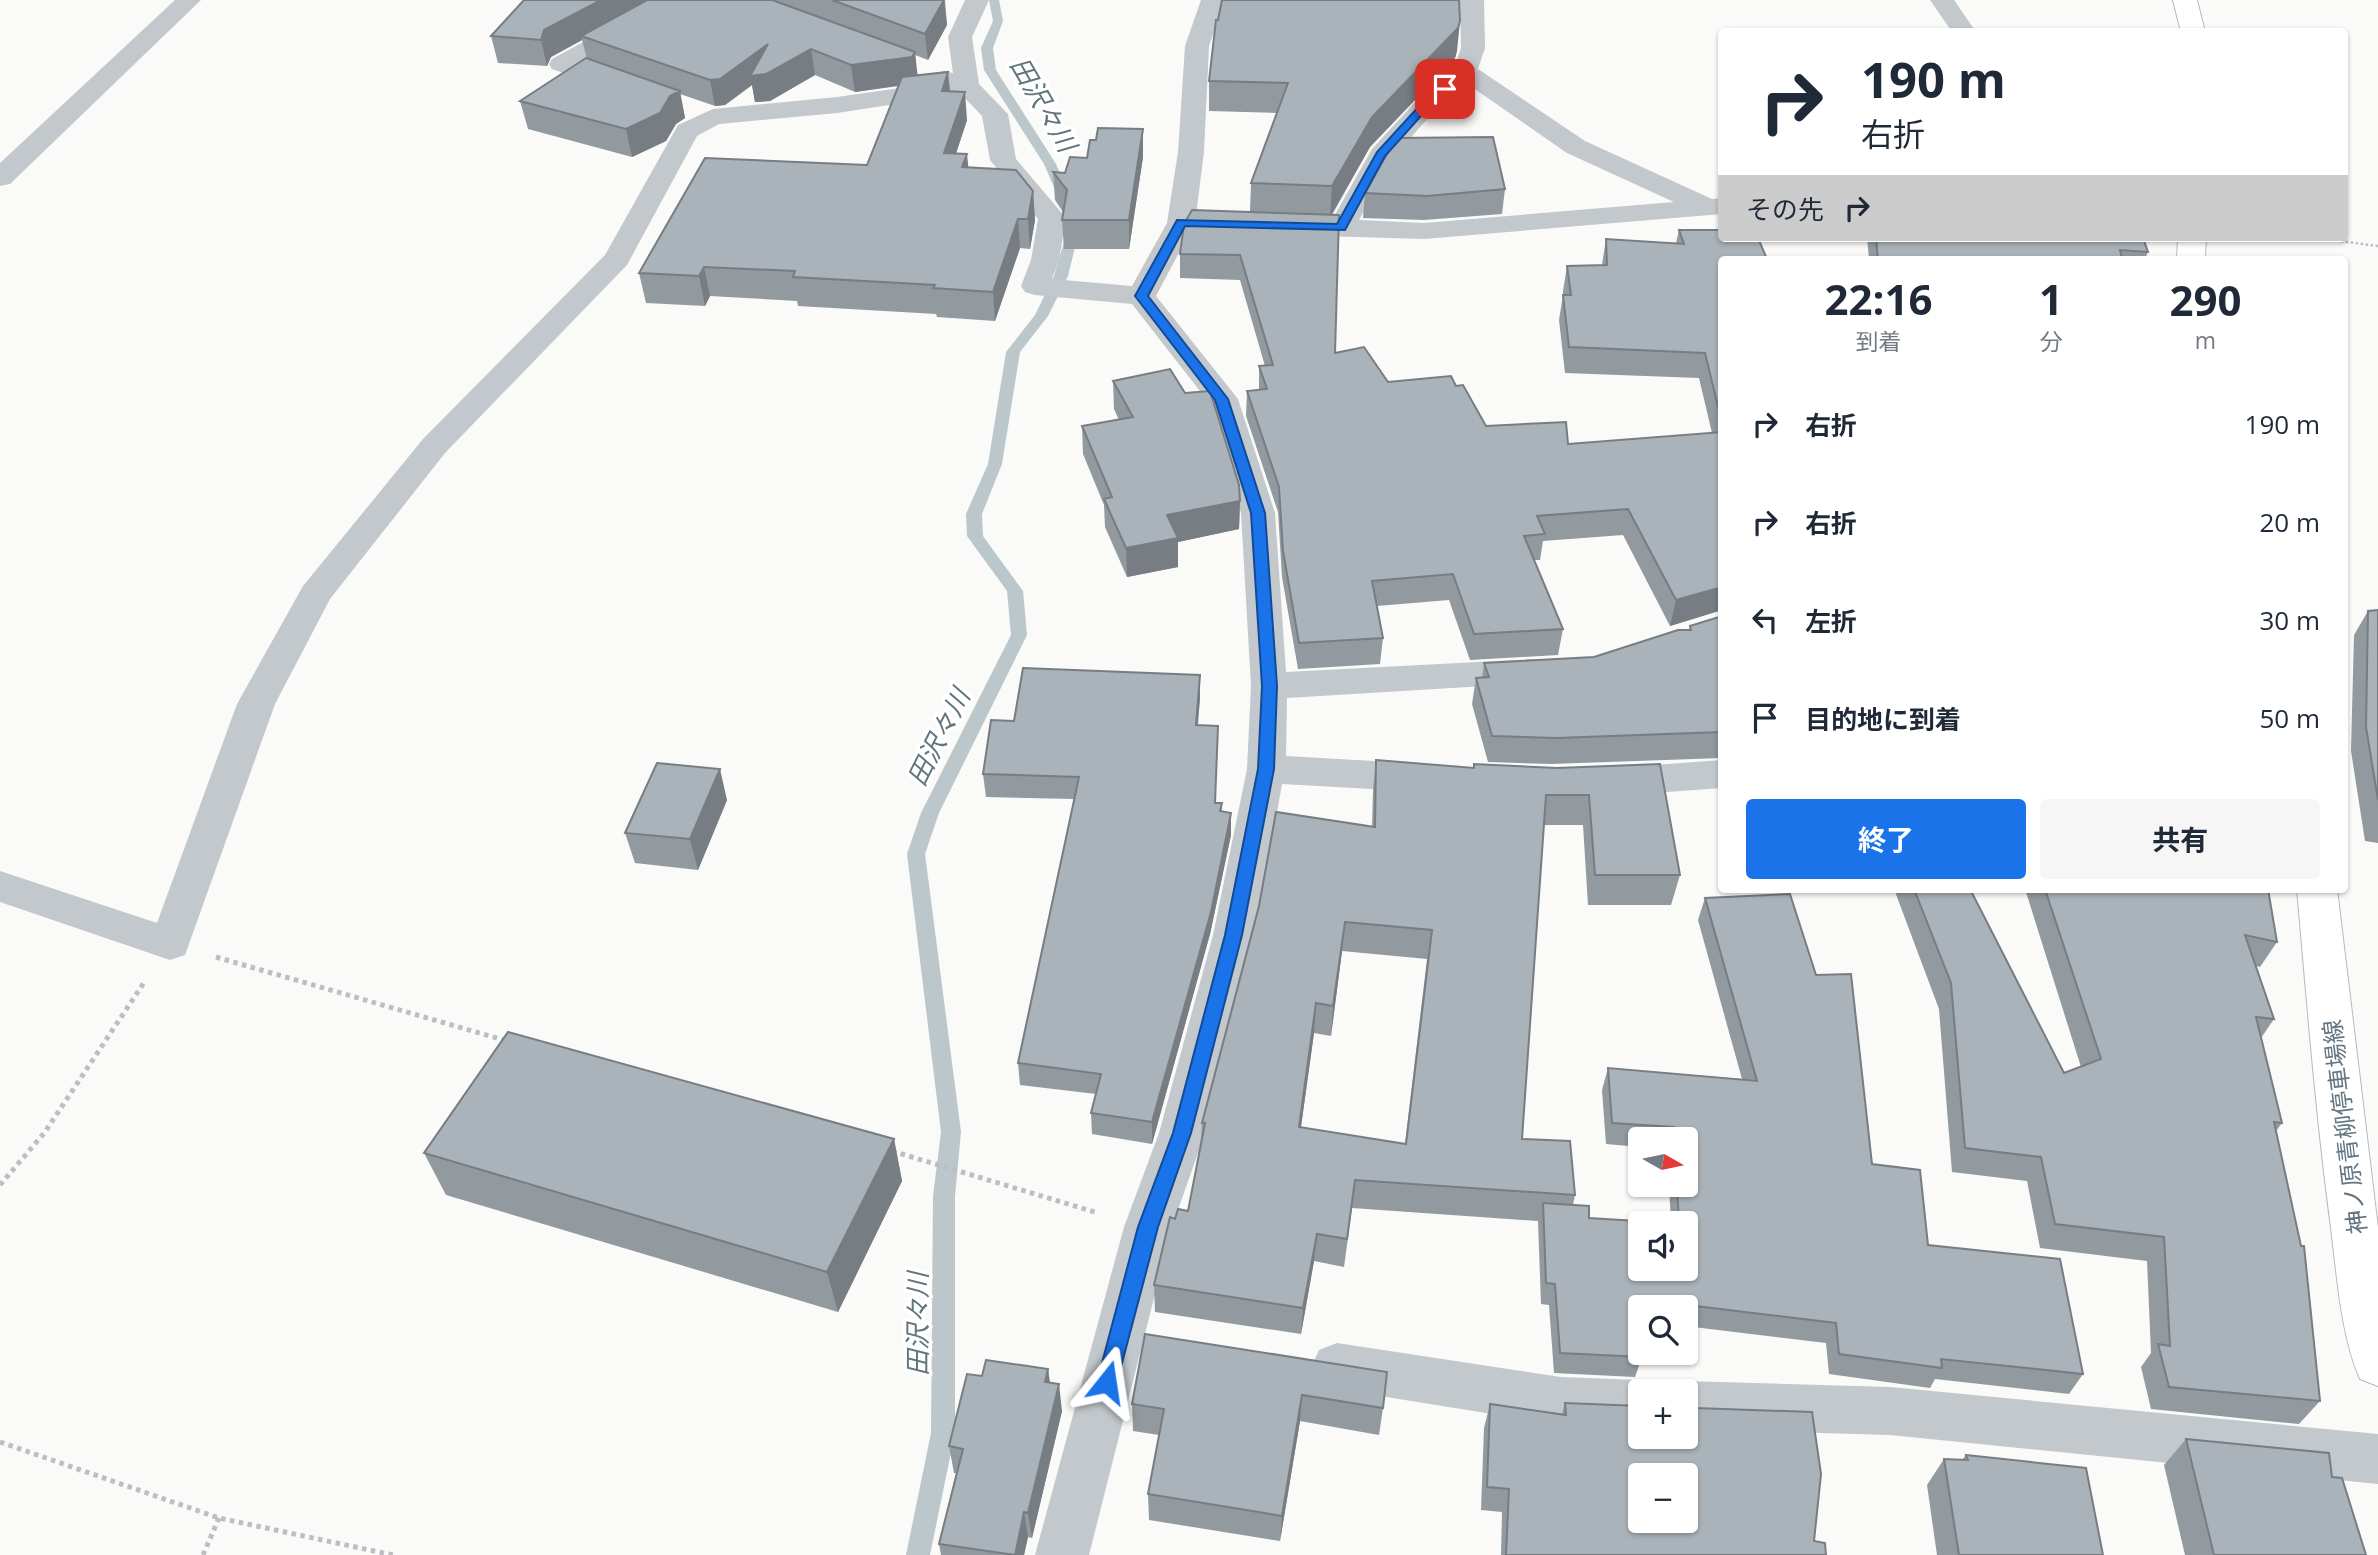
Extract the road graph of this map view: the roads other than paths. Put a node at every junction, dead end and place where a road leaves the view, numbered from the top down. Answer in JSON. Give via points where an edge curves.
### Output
{"nodes":[{"id":1,"x":188,"y":0,"type":"edge"},
{"id":2,"x":677,"y":0,"type":"edge"},
{"id":3,"x":977,"y":0,"type":"edge"},
{"id":4,"x":1213,"y":0,"type":"edge"},
{"id":5,"x":1472,"y":0,"type":"edge"},
{"id":6,"x":1942,"y":0,"type":"edge"},
{"id":7,"x":2185,"y":0,"type":"edge"},
{"id":8,"x":1961,"y":28,"type":"edge"},
{"id":9,"x":2192,"y":28,"type":"edge"},
{"id":10,"x":915,"y":67,"type":"edge"},
{"id":11,"x":1465,"y":71,"type":"junction"},
{"id":12,"x":967,"y":86,"type":"junction"},
{"id":13,"x":637,"y":91,"type":"edge"},
{"id":14,"x":0,"y":178,"type":"edge"},
{"id":15,"x":1718,"y":209,"type":"edge"},
{"id":16,"x":1181,"y":223,"type":"junction"},
{"id":17,"x":1341,"y":228,"type":"junction"},
{"id":18,"x":1142,"y":296,"type":"junction"},
{"id":19,"x":1575,"y":669,"type":"edge"},
{"id":20,"x":1269,"y":686,"type":"junction"},
{"id":21,"x":1266,"y":769,"type":"junction"},
{"id":22,"x":1718,"y":775,"type":"edge"},
{"id":23,"x":1460,"y":780,"type":"edge"},
{"id":24,"x":1571,"y":782,"type":"edge"},
{"id":25,"x":0,"y":886,"type":"edge"},
{"id":26,"x":2317,"y":893,"type":"edge"},
{"id":27,"x":1299,"y":1360,"type":"edge"},
{"id":28,"x":2378,"y":1363,"type":"edge"},
{"id":29,"x":1628,"y":1404,"type":"edge"},
{"id":30,"x":1698,"y":1405,"type":"edge"},
{"id":31,"x":2378,"y":1459,"type":"edge"},
{"id":32,"x":1062,"y":1555,"type":"edge"}],
"edges":[{"from":1,"to":14,"type":"street"},
{"from":2,"to":13,"type":"street","via":[[561,64]]},
{"from":3,"to":12,"type":"street","via":[[960,37]]},
{"from":4,"to":16,"type":"street","via":[[1197,46],[1191,152]]},
{"from":5,"to":11,"type":"street","via":[[1473,48]]},
{"from":6,"to":8,"type":"street"},
{"from":7,"to":9,"type":"main road"},
{"from":10,"to":12,"type":"street"},
{"from":11,"to":15,"type":"street","via":[[1576,147]]},
{"from":11,"to":17,"type":"street","via":[[1424,106],[1381,155]]},
{"from":12,"to":18,"type":"street","via":[[995,114],[1003,160],[1052,218],[1035,286]]},
{"from":12,"to":25,"type":"street","via":[[837,105],[701,113],[617,259],[434,446],[316,594],[256,704],[170,944]]},
{"from":15,"to":17,"type":"street","via":[[1424,231]]},
{"from":16,"to":17,"type":"street"},
{"from":16,"to":18,"type":"street"},
{"from":18,"to":20,"type":"street","via":[[1222,399],[1258,513]]},
{"from":19,"to":20,"type":"street"},
{"from":20,"to":21,"type":"street"},
{"from":21,"to":23,"type":"street"},
{"from":21,"to":32,"type":"street","via":[[1230,948],[1182,1133],[1148,1227],[1141,1335]]},
{"from":22,"to":24,"type":"street"},
{"from":26,"to":28,"type":"main road","name":"神ノ原青柳停車場線","via":[[2350,1188]]},
{"from":27,"to":29,"type":"street","via":[[1561,1401]]},
{"from":30,"to":31,"type":"street","via":[[1890,1411]]}]}
